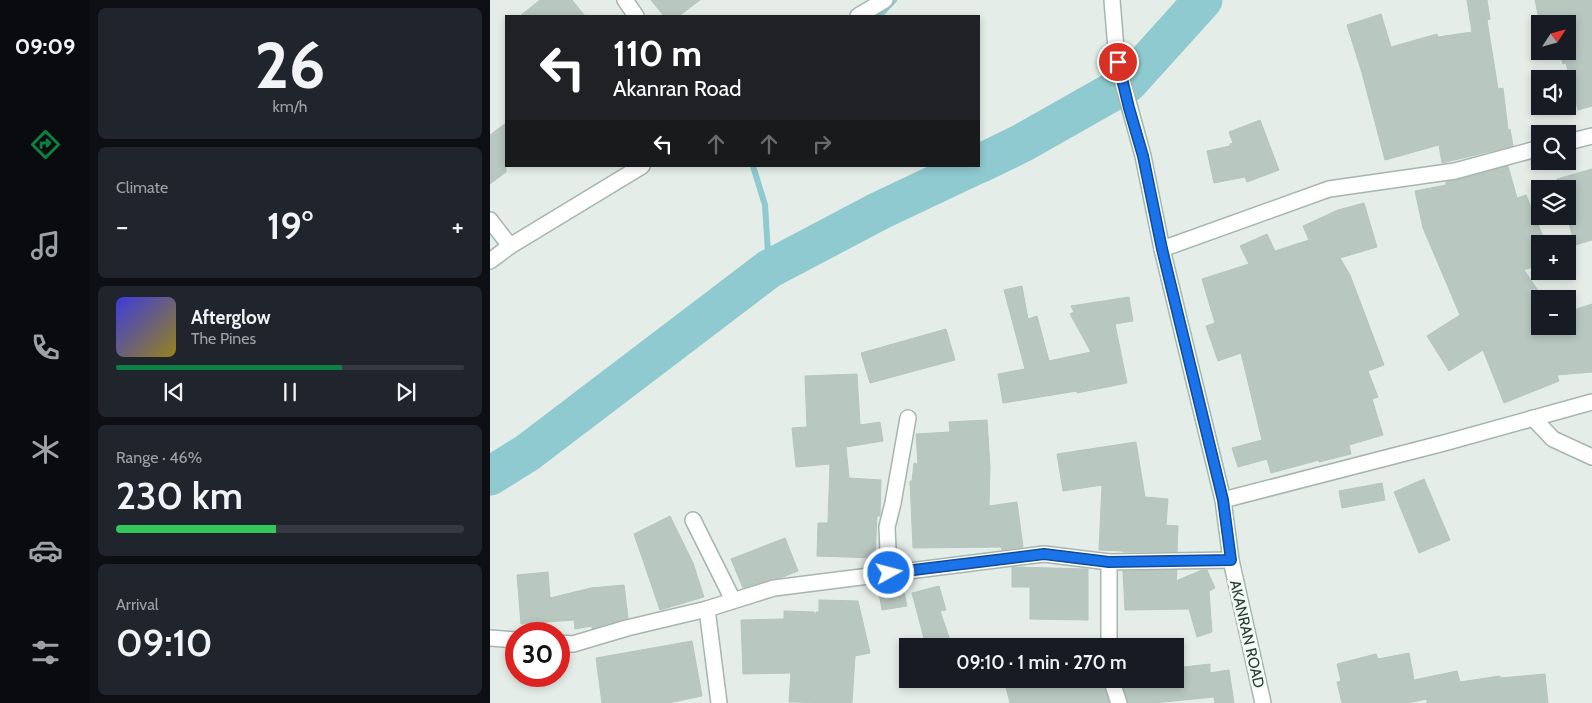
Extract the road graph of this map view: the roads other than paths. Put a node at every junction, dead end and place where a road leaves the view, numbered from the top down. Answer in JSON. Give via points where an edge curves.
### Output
{"nodes":[{"id":1,"x":625,"y":0,"type":"edge"},
{"id":2,"x":885,"y":0,"type":"edge"},
{"id":3,"x":1111,"y":3,"type":"edge"},
{"id":4,"x":635,"y":15,"type":"edge"},
{"id":5,"x":860,"y":15,"type":"edge"},
{"id":6,"x":1592,"y":136,"type":"edge"},
{"id":7,"x":1576,"y":140,"type":"edge"},
{"id":8,"x":1531,"y":150,"type":"edge"},
{"id":9,"x":640,"y":167,"type":"edge"},
{"id":10,"x":490,"y":220,"type":"edge"},
{"id":11,"x":510,"y":246,"type":"junction"},
{"id":12,"x":1162,"y":249,"type":"junction"},
{"id":13,"x":490,"y":261,"type":"edge"},
{"id":14,"x":1592,"y":402,"type":"edge"},
{"id":15,"x":908,"y":418,"type":"dead end"},
{"id":16,"x":1533,"y":418,"type":"junction"},
{"id":17,"x":1592,"y":457,"type":"edge"},
{"id":18,"x":1223,"y":500,"type":"junction"},
{"id":19,"x":693,"y":520,"type":"dead end"},
{"id":20,"x":1231,"y":560,"type":"junction"},
{"id":21,"x":1109,"y":562,"type":"junction"},
{"id":22,"x":889,"y":573,"type":"junction"},
{"id":23,"x":733,"y":600,"type":"junction"},
{"id":24,"x":707,"y":609,"type":"junction"},
{"id":25,"x":490,"y":638,"type":"edge"},
{"id":26,"x":1109,"y":638,"type":"edge"},
{"id":27,"x":505,"y":639,"type":"edge"},
{"id":28,"x":570,"y":644,"type":"edge"},
{"id":29,"x":1115,"y":688,"type":"edge"},
{"id":30,"x":719,"y":703,"type":"edge"},
{"id":31,"x":1119,"y":703,"type":"edge"},
{"id":32,"x":1263,"y":703,"type":"edge"}],
"edges":[{"from":1,"to":4,"type":"street"},
{"from":2,"to":5,"type":"street"},
{"from":3,"to":12,"type":"street","name":"AKANRAN ROAD","via":[[1121,76],[1143,156]]},
{"from":6,"to":7,"type":"street"},
{"from":8,"to":12,"type":"street","via":[[1455,171],[1329,189]]},
{"from":9,"to":11,"type":"street"},
{"from":10,"to":11,"type":"street"},
{"from":11,"to":13,"type":"street"},
{"from":12,"to":18,"type":"street","name":"AKANRAN ROAD"},
{"from":14,"to":16,"type":"street"},
{"from":15,"to":22,"type":"street","via":[[887,528]]},
{"from":16,"to":17,"type":"street","via":[[1553,439]]},
{"from":16,"to":18,"type":"street"},
{"from":18,"to":20,"type":"street","name":"AKANRAN ROAD"},
{"from":19,"to":23,"type":"street"},
{"from":20,"to":21,"type":"street"},
{"from":20,"to":32,"type":"street","name":"AKANRAN ROAD"},
{"from":21,"to":22,"type":"street","via":[[1044,554]]},
{"from":21,"to":26,"type":"street"},
{"from":22,"to":23,"type":"street","via":[[774,588]]},
{"from":23,"to":24,"type":"street"},
{"from":24,"to":28,"type":"street"},
{"from":24,"to":30,"type":"street"},
{"from":25,"to":27,"type":"street"},
{"from":29,"to":31,"type":"street"}]}
